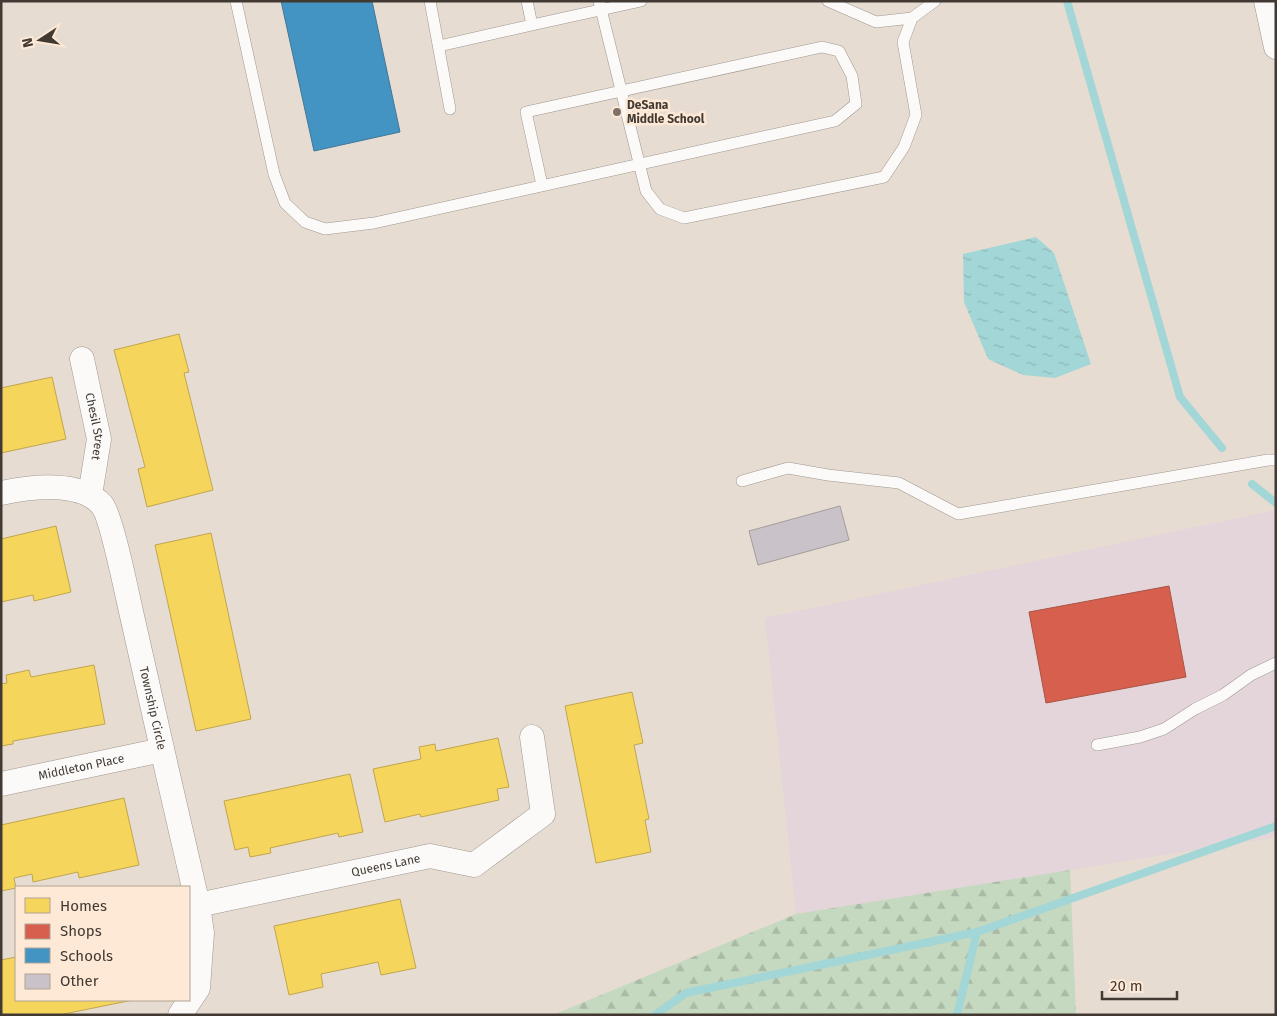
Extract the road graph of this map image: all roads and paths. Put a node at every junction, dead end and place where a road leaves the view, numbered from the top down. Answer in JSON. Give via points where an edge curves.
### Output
{"nodes":[{"id":1,"x":236,"y":1,"type":"edge"},
{"id":2,"x":430,"y":1,"type":"edge"},
{"id":3,"x":527,"y":1,"type":"edge"},
{"id":4,"x":641,"y":1,"type":"edge"},
{"id":5,"x":828,"y":1,"type":"edge"},
{"id":6,"x":935,"y":1,"type":"edge"},
{"id":7,"x":1266,"y":1,"type":"edge"},
{"id":8,"x":599,"y":6,"type":"edge"},
{"id":9,"x":912,"y":18,"type":"junction"},
{"id":10,"x":532,"y":25,"type":"junction"},
{"id":11,"x":439,"y":46,"type":"junction"},
{"id":12,"x":1276,"y":47,"type":"edge"},
{"id":13,"x":621,"y":92,"type":"junction"},
{"id":14,"x":450,"y":109,"type":"dead end"},
{"id":15,"x":639,"y":163,"type":"junction"},
{"id":16,"x":542,"y":185,"type":"junction"},
{"id":17,"x":82,"y":359,"type":"dead end"},
{"id":18,"x":1276,"y":460,"type":"edge"},
{"id":19,"x":742,"y":481,"type":"dead end"},
{"id":20,"x":1,"y":493,"type":"edge"},
{"id":21,"x":90,"y":495,"type":"junction"},
{"id":22,"x":1276,"y":663,"type":"edge"},
{"id":23,"x":532,"y":737,"type":"dead end"},
{"id":24,"x":1097,"y":745,"type":"dead end"},
{"id":25,"x":162,"y":750,"type":"junction"},
{"id":26,"x":1,"y":784,"type":"edge"},
{"id":27,"x":198,"y":905,"type":"junction"},
{"id":28,"x":190,"y":1000,"type":"edge"},
{"id":29,"x":189,"y":1001,"type":"edge"},
{"id":30,"x":180,"y":1015,"type":"edge"}],
"edges":[{"from":1,"to":16,"type":"lane","via":[[274,174],[286,203],[305,222],[325,229],[374,223]]},
{"from":2,"to":11,"type":"lane"},
{"from":3,"to":10,"type":"lane"},
{"from":4,"to":8,"type":"lane"},
{"from":5,"to":9,"type":"lane","via":[[876,22]]},
{"from":6,"to":9,"type":"lane"},
{"from":7,"to":12,"type":"street"},
{"from":8,"to":10,"type":"lane"},
{"from":8,"to":13,"type":"lane"},
{"from":9,"to":15,"type":"lane","via":[[903,42],[916,115],[904,147],[884,177],[684,218],[660,209],[646,192]]},
{"from":10,"to":11,"type":"lane"},
{"from":11,"to":14,"type":"lane"},
{"from":13,"to":15,"type":"lane"},
{"from":13,"to":15,"type":"lane","via":[[822,47],[839,51],[852,76],[856,104],[835,121]]},
{"from":13,"to":16,"type":"lane","via":[[526,112]]},
{"from":15,"to":16,"type":"lane"},
{"from":17,"to":21,"type":"street","name":"Chesil Street","via":[[98,439]]},
{"from":18,"to":19,"type":"lane","via":[[958,514],[899,483],[788,468]]},
{"from":20,"to":21,"type":"street","via":[[30,486],[66,488]]},
{"from":21,"to":25,"type":"street","name":"Township Circle","via":[[103,506],[120,563]]},
{"from":22,"to":24,"type":"lane","via":[[1164,729]]},
{"from":23,"to":27,"type":"street","name":"Queens Lane","via":[[543,814],[474,865],[430,856]]},
{"from":25,"to":26,"type":"street","name":"Middleton Place"},
{"from":25,"to":27,"type":"street","name":"Township Circle"},
{"from":27,"to":28,"type":"street","name":"Township Circle","via":[[202,933],[198,988]]},
{"from":29,"to":30,"type":"street","name":"Township Circle"}]}
